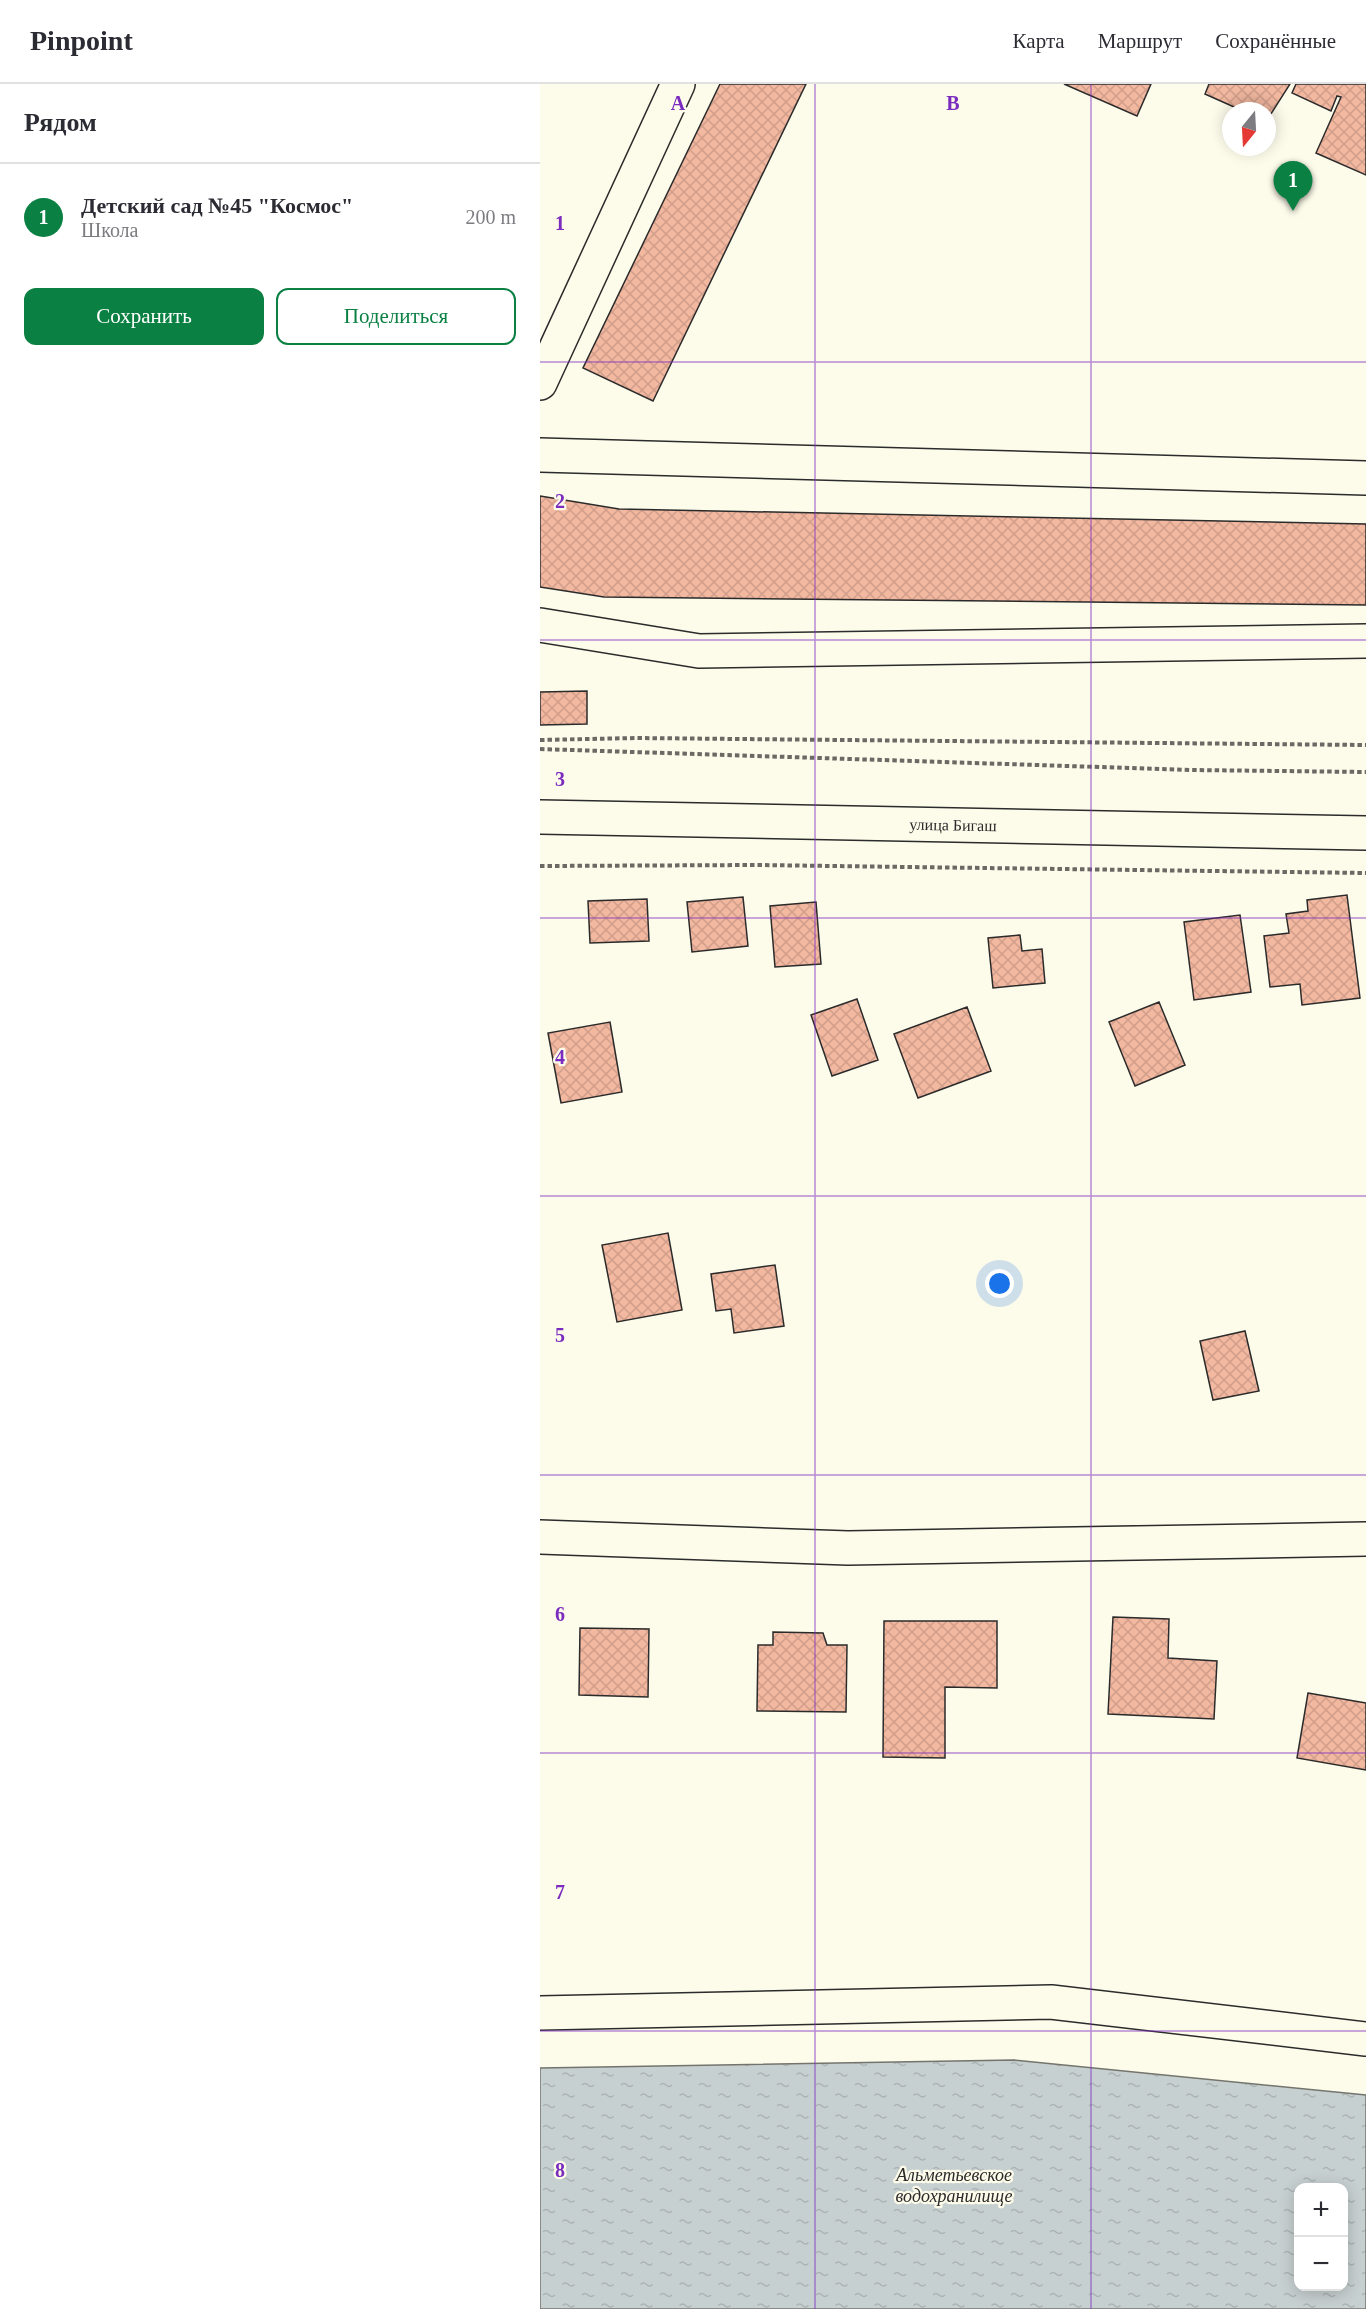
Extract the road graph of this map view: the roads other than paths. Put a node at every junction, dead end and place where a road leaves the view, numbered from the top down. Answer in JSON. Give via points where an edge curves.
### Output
{"nodes":[{"id":1,"x":678,"y":84,"type":"edge"},
{"id":2,"x":540,"y":383,"type":"edge"},
{"id":3,"x":540,"y":455,"type":"edge"},
{"id":4,"x":1366,"y":478,"type":"edge"},
{"id":5,"x":540,"y":625,"type":"edge"},
{"id":6,"x":1366,"y":641,"type":"edge"},
{"id":7,"x":540,"y":817,"type":"edge"},
{"id":8,"x":1366,"y":833,"type":"edge"},
{"id":9,"x":540,"y":1537,"type":"edge"},
{"id":10,"x":1366,"y":1539,"type":"edge"},
{"id":11,"x":540,"y":2013,"type":"edge"},
{"id":12,"x":1366,"y":2039,"type":"edge"}],
"edges":[{"from":1,"to":2,"type":"main road"},
{"from":3,"to":4,"type":"main road"},
{"from":5,"to":6,"type":"main road","via":[[699,651]]},
{"from":7,"to":8,"type":"main road","name":"улица Бигаш"},
{"from":9,"to":10,"type":"main road","via":[[848,1548]]},
{"from":11,"to":12,"type":"main road","via":[[1051,2002]]}]}
